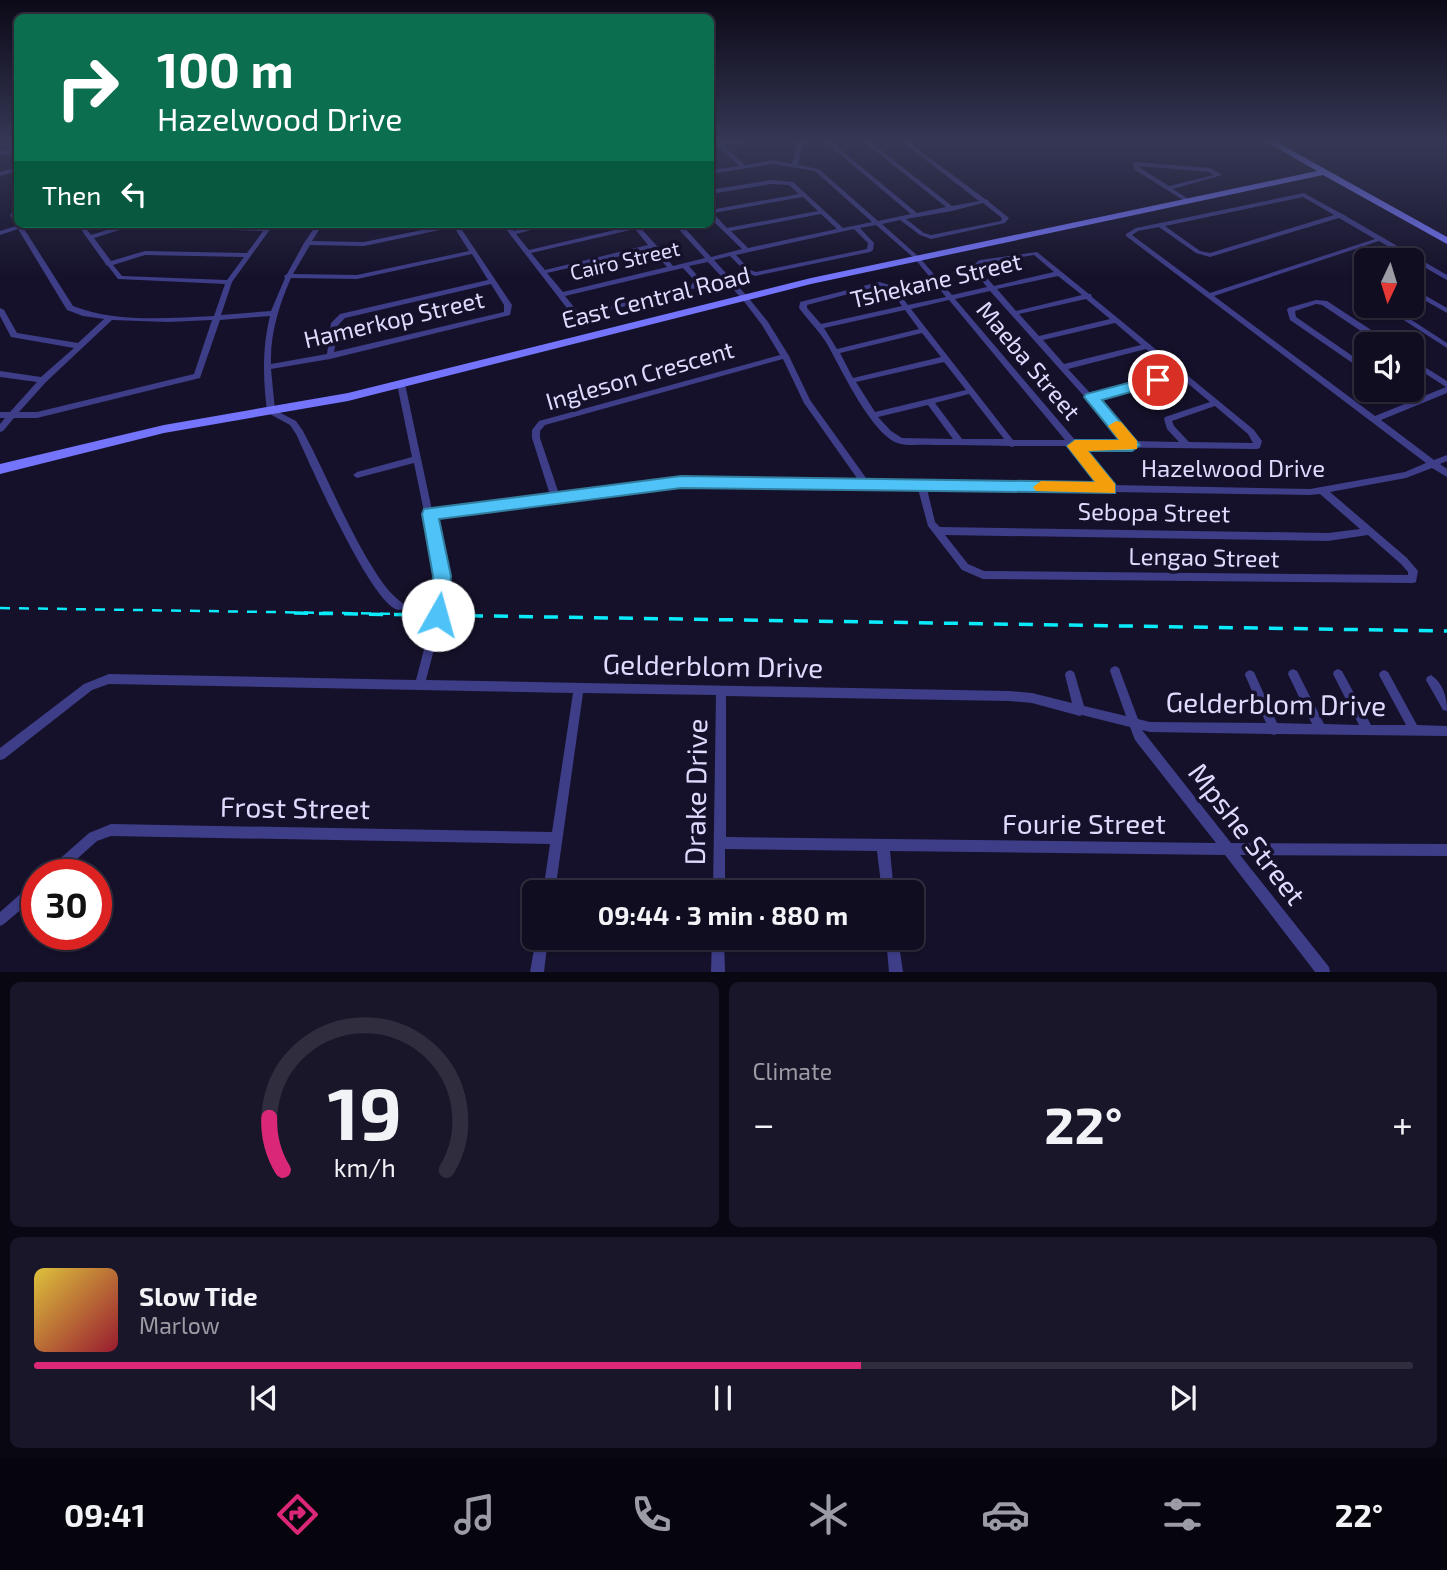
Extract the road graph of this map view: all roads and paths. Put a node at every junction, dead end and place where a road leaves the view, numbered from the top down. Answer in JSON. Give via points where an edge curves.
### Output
{"nodes":[{"id":1,"x":744,"y":186,"type":"edge"},
{"id":2,"x":795,"y":186,"type":"edge"},
{"id":3,"x":836,"y":186,"type":"edge"},
{"id":4,"x":881,"y":186,"type":"edge"},
{"id":5,"x":923,"y":186,"type":"edge"},
{"id":6,"x":966,"y":186,"type":"edge"},
{"id":7,"x":1166,"y":186,"type":"edge"},
{"id":8,"x":1175,"y":186,"type":"edge"},
{"id":9,"x":1257,"y":186,"type":"edge"},
{"id":10,"x":1350,"y":186,"type":"edge"},
{"id":11,"x":1169,"y":188,"type":"junction"},
{"id":12,"x":714,"y":191,"type":"edge"},
{"id":13,"x":804,"y":195,"type":"junction"},
{"id":14,"x":986,"y":201,"type":"junction"},
{"id":15,"x":1188,"y":201,"type":"junction"},
{"id":16,"x":952,"y":209,"type":"junction"},
{"id":17,"x":714,"y":212,"type":"edge"},
{"id":18,"x":822,"y":212,"type":"junction"},
{"id":19,"x":1341,"y":215,"type":"junction"},
{"id":20,"x":917,"y":216,"type":"junction"},
{"id":21,"x":714,"y":217,"type":"edge"},
{"id":22,"x":902,"y":219,"type":"junction"},
{"id":23,"x":878,"y":223,"type":"junction"},
{"id":24,"x":1160,"y":225,"type":"junction"},
{"id":25,"x":20,"y":228,"type":"edge"},
{"id":26,"x":83,"y":228,"type":"edge"},
{"id":27,"x":120,"y":228,"type":"edge"},
{"id":28,"x":268,"y":228,"type":"edge"},
{"id":29,"x":317,"y":228,"type":"edge"},
{"id":30,"x":437,"y":228,"type":"edge"},
{"id":31,"x":458,"y":228,"type":"edge"},
{"id":32,"x":508,"y":228,"type":"edge"},
{"id":33,"x":534,"y":228,"type":"edge"},
{"id":34,"x":628,"y":228,"type":"edge"},
{"id":35,"x":638,"y":228,"type":"edge"},
{"id":36,"x":681,"y":228,"type":"edge"},
{"id":37,"x":856,"y":228,"type":"junction"},
{"id":38,"x":726,"y":230,"type":"junction"},
{"id":39,"x":842,"y":230,"type":"junction"},
{"id":40,"x":512,"y":233,"type":"junction"},
{"id":41,"x":90,"y":237,"type":"junction"},
{"id":42,"x":1380,"y":239,"type":"junction"},
{"id":43,"x":1447,"y":241,"type":"edge"},
{"id":44,"x":307,"y":243,"type":"junction"},
{"id":45,"x":654,"y":246,"type":"junction"},
{"id":46,"x":746,"y":250,"type":"junction"},
{"id":47,"x":473,"y":252,"type":"junction"},
{"id":48,"x":527,"y":252,"type":"junction"},
{"id":49,"x":731,"y":254,"type":"junction"},
{"id":50,"x":248,"y":255,"type":"junction"},
{"id":51,"x":917,"y":258,"type":"junction"},
{"id":52,"x":709,"y":259,"type":"junction"},
{"id":53,"x":108,"y":264,"type":"junction"},
{"id":54,"x":684,"y":265,"type":"junction"},
{"id":55,"x":671,"y":268,"type":"junction"},
{"id":56,"x":543,"y":272,"type":"junction"},
{"id":57,"x":1060,"y":273,"type":"junction"},
{"id":58,"x":287,"y":276,"type":"junction"},
{"id":59,"x":1447,"y":278,"type":"edge"},
{"id":60,"x":493,"y":281,"type":"junction"},
{"id":61,"x":229,"y":282,"type":"junction"},
{"id":62,"x":992,"y":289,"type":"junction"},
{"id":63,"x":560,"y":295,"type":"junction"},
{"id":64,"x":1089,"y":296,"type":"junction"},
{"id":65,"x":1208,"y":296,"type":"junction"},
{"id":66,"x":949,"y":297,"type":"junction"},
{"id":67,"x":1424,"y":297,"type":"edge"},
{"id":68,"x":745,"y":298,"type":"junction"},
{"id":69,"x":907,"y":307,"type":"junction"},
{"id":70,"x":0,"y":310,"type":"edge"},
{"id":71,"x":1447,"y":311,"type":"edge"},
{"id":72,"x":273,"y":313,"type":"junction"},
{"id":73,"x":1015,"y":313,"type":"junction"},
{"id":74,"x":111,"y":317,"type":"junction"},
{"id":75,"x":1404,"y":318,"type":"edge"},
{"id":76,"x":215,"y":320,"type":"junction"},
{"id":77,"x":1117,"y":320,"type":"junction"},
{"id":78,"x":820,"y":327,"type":"junction"},
{"id":79,"x":924,"y":330,"type":"junction"},
{"id":80,"x":1368,"y":332,"type":"edge"},
{"id":81,"x":1038,"y":339,"type":"junction"},
{"id":82,"x":79,"y":346,"type":"junction"},
{"id":83,"x":1148,"y":346,"type":"junction"},
{"id":84,"x":1447,"y":346,"type":"edge"},
{"id":85,"x":835,"y":352,"type":"junction"},
{"id":86,"x":330,"y":356,"type":"junction"},
{"id":87,"x":785,"y":356,"type":"junction"},
{"id":88,"x":946,"y":359,"type":"junction"},
{"id":89,"x":1354,"y":361,"type":"edge"},
{"id":90,"x":267,"y":367,"type":"junction"},
{"id":91,"x":1064,"y":367,"type":"junction"},
{"id":92,"x":1424,"y":370,"type":"edge"},
{"id":93,"x":0,"y":374,"type":"edge"},
{"id":94,"x":1181,"y":374,"type":"junction"},
{"id":95,"x":43,"y":380,"type":"junction"},
{"id":96,"x":850,"y":381,"type":"junction"},
{"id":97,"x":401,"y":384,"type":"junction"},
{"id":98,"x":1447,"y":387,"type":"edge"},
{"id":99,"x":971,"y":391,"type":"junction"},
{"id":100,"x":1091,"y":397,"type":"junction"},
{"id":101,"x":930,"y":402,"type":"junction"},
{"id":102,"x":1411,"y":402,"type":"edge"},
{"id":103,"x":1216,"y":403,"type":"junction"},
{"id":104,"x":1414,"y":404,"type":"junction"},
{"id":105,"x":271,"y":411,"type":"junction"},
{"id":106,"x":0,"y":415,"type":"edge"},
{"id":107,"x":875,"y":415,"type":"junction"},
{"id":108,"x":12,"y":416,"type":"junction"},
{"id":109,"x":1376,"y":419,"type":"junction"},
{"id":110,"x":0,"y":429,"type":"edge"},
{"id":111,"x":961,"y":443,"type":"junction"},
{"id":112,"x":1012,"y":444,"type":"junction"},
{"id":113,"x":1132,"y":445,"type":"junction"},
{"id":114,"x":1075,"y":446,"type":"junction"},
{"id":115,"x":1188,"y":446,"type":"junction"},
{"id":116,"x":1447,"y":458,"type":"edge"},
{"id":117,"x":417,"y":460,"type":"junction"},
{"id":118,"x":1433,"y":464,"type":"junction"},
{"id":119,"x":0,"y":469,"type":"edge"},
{"id":120,"x":1447,"y":474,"type":"edge"},
{"id":121,"x":357,"y":475,"type":"dead end"},
{"id":122,"x":866,"y":484,"type":"junction"},
{"id":123,"x":921,"y":485,"type":"junction"},
{"id":124,"x":1110,"y":488,"type":"junction"},
{"id":125,"x":1323,"y":491,"type":"junction"},
{"id":126,"x":555,"y":497,"type":"junction"},
{"id":127,"x":430,"y":514,"type":"junction"},
{"id":128,"x":937,"y":530,"type":"junction"},
{"id":129,"x":1370,"y":531,"type":"junction"},
{"id":130,"x":400,"y":606,"type":"dead end"},
{"id":131,"x":1115,"y":671,"type":"dead end"},
{"id":132,"x":1293,"y":674,"type":"dead end"},
{"id":133,"x":1338,"y":674,"type":"dead end"},
{"id":134,"x":1070,"y":675,"type":"dead end"},
{"id":135,"x":1384,"y":675,"type":"dead end"},
{"id":136,"x":1250,"y":676,"type":"dead end"},
{"id":137,"x":1432,"y":680,"type":"dead end"},
{"id":138,"x":421,"y":684,"type":"junction"},
{"id":139,"x":579,"y":687,"type":"junction"},
{"id":140,"x":722,"y":692,"type":"junction"},
{"id":141,"x":1447,"y":706,"type":"edge"},
{"id":142,"x":1080,"y":711,"type":"junction"},
{"id":143,"x":1133,"y":724,"type":"junction"},
{"id":144,"x":1274,"y":730,"type":"junction"},
{"id":145,"x":1321,"y":730,"type":"junction"},
{"id":146,"x":1368,"y":730,"type":"junction"},
{"id":147,"x":1414,"y":730,"type":"junction"},
{"id":148,"x":1447,"y":731,"type":"edge"},
{"id":149,"x":0,"y":755,"type":"edge"},
{"id":150,"x":555,"y":838,"type":"junction"},
{"id":151,"x":720,"y":843,"type":"junction"},
{"id":152,"x":883,"y":847,"type":"junction"},
{"id":153,"x":1228,"y":849,"type":"junction"},
{"id":154,"x":1447,"y":850,"type":"edge"},
{"id":155,"x":68,"y":859,"type":"edge"},
{"id":156,"x":550,"y":880,"type":"edge"},
{"id":157,"x":719,"y":880,"type":"edge"},
{"id":158,"x":887,"y":880,"type":"edge"},
{"id":159,"x":21,"y":901,"type":"edge"},
{"id":160,"x":0,"y":920,"type":"edge"},
{"id":161,"x":540,"y":950,"type":"edge"},
{"id":162,"x":718,"y":950,"type":"edge"},
{"id":163,"x":893,"y":950,"type":"edge"},
{"id":164,"x":537,"y":971,"type":"edge"},
{"id":165,"x":718,"y":971,"type":"edge"},
{"id":166,"x":896,"y":971,"type":"edge"},
{"id":167,"x":1324,"y":971,"type":"edge"}],
"edges":[{"from":1,"to":12,"type":"street"},
{"from":2,"to":13,"type":"street"},
{"from":3,"to":23,"type":"street","name":"Maeba Street"},
{"from":4,"to":20,"type":"street"},
{"from":5,"to":16,"type":"street"},
{"from":6,"to":14,"type":"street"},
{"from":7,"to":11,"type":"street"},
{"from":8,"to":11,"type":"street"},
{"from":9,"to":15,"type":"street","name":"East Central Road"},
{"from":10,"to":43,"type":"main road"},
{"from":11,"to":15,"type":"street"},
{"from":13,"to":17,"type":"street"},
{"from":13,"to":18,"type":"street"},
{"from":14,"to":16,"type":"street","name":"Cairo Street"},
{"from":14,"to":22,"type":"street","via":[[1006,219],[934,237]]},
{"from":15,"to":51,"type":"street","name":"East Central Road"},
{"from":16,"to":20,"type":"street","name":"Cairo Street"},
{"from":18,"to":38,"type":"street"},
{"from":18,"to":39,"type":"street"},
{"from":19,"to":24,"type":"street","via":[[1301,195]]},
{"from":19,"to":24,"type":"street","via":[[1210,255],[1198,252]]},
{"from":19,"to":42,"type":"street"},
{"from":20,"to":22,"type":"street","name":"Cairo Street"},
{"from":21,"to":38,"type":"street"},
{"from":22,"to":23,"type":"street","name":"Cairo Street"},
{"from":23,"to":37,"type":"street","name":"Cairo Street"},
{"from":23,"to":51,"type":"street","name":"Maeba Street"},
{"from":24,"to":65,"type":"street","via":[[1128,235]]},
{"from":25,"to":74,"type":"street","via":[[70,308]]},
{"from":26,"to":41,"type":"street"},
{"from":27,"to":41,"type":"street"},
{"from":28,"to":50,"type":"street"},
{"from":29,"to":44,"type":"street"},
{"from":30,"to":44,"type":"street","via":[[364,244]]},
{"from":31,"to":47,"type":"street","name":"Hamerkop Street"},
{"from":32,"to":40,"type":"street"},
{"from":33,"to":40,"type":"street"},
{"from":34,"to":48,"type":"street"},
{"from":35,"to":45,"type":"street"},
{"from":36,"to":52,"type":"street","name":"Ingleson Crescent"},
{"from":37,"to":39,"type":"street","name":"Cairo Street"},
{"from":37,"to":49,"type":"street","via":[[871,243],[870,250],[755,274]]},
{"from":38,"to":46,"type":"street"},
{"from":39,"to":46,"type":"street","name":"Cairo Street"},
{"from":40,"to":48,"type":"street"},
{"from":41,"to":53,"type":"street"},
{"from":42,"to":59,"type":"street"},
{"from":42,"to":65,"type":"street"},
{"from":44,"to":58,"type":"street"},
{"from":45,"to":55,"type":"street"},
{"from":45,"to":56,"type":"street"},
{"from":46,"to":49,"type":"street","name":"Cairo Street"},
{"from":47,"to":58,"type":"street","via":[[357,277]]},
{"from":47,"to":60,"type":"street","name":"Hamerkop Street"},
{"from":48,"to":56,"type":"street"},
{"from":49,"to":52,"type":"street","name":"Cairo Street"},
{"from":50,"to":53,"type":"street","via":[[145,253]]},
{"from":50,"to":61,"type":"street"},
{"from":51,"to":66,"type":"street","name":"Maeba Street"},
{"from":51,"to":68,"type":"street","name":"East Central Road"},
{"from":52,"to":54,"type":"street","name":"Cairo Street"},
{"from":52,"to":68,"type":"street","name":"Ingleson Crescent"},
{"from":53,"to":61,"type":"street","via":[[124,279]]},
{"from":54,"to":55,"type":"street","name":"Cairo Street"},
{"from":54,"to":63,"type":"street","via":[[698,280],[694,287],[579,314],[573,313]]},
{"from":55,"to":63,"type":"street","name":"Cairo Street"},
{"from":56,"to":63,"type":"street"},
{"from":57,"to":62,"type":"street","name":"Tshekane Street"},
{"from":57,"to":62,"type":"street","via":[[1030,252],[975,264]]},
{"from":57,"to":64,"type":"street"},
{"from":58,"to":72,"type":"street"},
{"from":60,"to":86,"type":"street","via":[[343,316],[335,323]]},
{"from":60,"to":86,"type":"street","name":"Hamerkop Street","via":[[509,304],[505,314]]},
{"from":61,"to":76,"type":"street"},
{"from":62,"to":66,"type":"street","name":"Tshekane Street"},
{"from":62,"to":73,"type":"street"},
{"from":64,"to":73,"type":"street"},
{"from":64,"to":77,"type":"street"},
{"from":65,"to":109,"type":"street"},
{"from":66,"to":69,"type":"street","name":"Tshekane Street"},
{"from":66,"to":114,"type":"street","name":"Maeba Street"},
{"from":67,"to":71,"type":"street"},
{"from":68,"to":87,"type":"street","name":"Ingleson Crescent"},
{"from":68,"to":97,"type":"street","name":"East Central Road"},
{"from":69,"to":78,"type":"street","name":"Tshekane Street"},
{"from":69,"to":78,"type":"street","via":[[883,284],[811,300],[803,307]]},
{"from":69,"to":79,"type":"street"},
{"from":70,"to":82,"type":"street","via":[[14,335]]},
{"from":72,"to":76,"type":"street"},
{"from":72,"to":90,"type":"street"},
{"from":73,"to":81,"type":"street"},
{"from":74,"to":76,"type":"street"},
{"from":74,"to":82,"type":"street"},
{"from":75,"to":84,"type":"street"},
{"from":76,"to":108,"type":"street","via":[[202,370],[194,378],[44,413]]},
{"from":77,"to":81,"type":"street"},
{"from":77,"to":83,"type":"street"},
{"from":78,"to":85,"type":"street"},
{"from":79,"to":85,"type":"street"},
{"from":79,"to":88,"type":"street"},
{"from":80,"to":89,"type":"street","via":[[1324,303],[1291,310],[1293,318]]},
{"from":81,"to":91,"type":"street"},
{"from":82,"to":95,"type":"street"},
{"from":83,"to":91,"type":"street"},
{"from":83,"to":94,"type":"street"},
{"from":85,"to":96,"type":"street"},
{"from":86,"to":90,"type":"street","name":"Hamerkop Street"},
{"from":87,"to":122,"type":"street","name":"Ingleson Crescent","via":[[807,401]]},
{"from":87,"to":126,"type":"street","name":"Ingleson Crescent","via":[[542,424],[536,438]]},
{"from":88,"to":96,"type":"street"},
{"from":88,"to":99,"type":"street"},
{"from":90,"to":105,"type":"street"},
{"from":91,"to":100,"type":"street"},
{"from":92,"to":98,"type":"street"},
{"from":93,"to":95,"type":"street"},
{"from":94,"to":100,"type":"street"},
{"from":94,"to":103,"type":"street"},
{"from":95,"to":108,"type":"street"},
{"from":96,"to":107,"type":"street"},
{"from":97,"to":105,"type":"street","name":"East Central Road"},
{"from":97,"to":117,"type":"street"},
{"from":98,"to":104,"type":"street"},
{"from":99,"to":101,"type":"street"},
{"from":99,"to":112,"type":"street"},
{"from":100,"to":113,"type":"street"},
{"from":101,"to":107,"type":"street"},
{"from":101,"to":111,"type":"street"},
{"from":102,"to":104,"type":"street"},
{"from":103,"to":115,"type":"street","via":[[1168,419]]},
{"from":103,"to":115,"type":"street","via":[[1256,437],[1257,446]]},
{"from":104,"to":109,"type":"street"},
{"from":105,"to":119,"type":"street","name":"East Central Road","via":[[164,429]]},
{"from":105,"to":130,"type":"street","via":[[293,423],[300,433],[371,573],[388,599]]},
{"from":106,"to":108,"type":"street"},
{"from":107,"to":111,"type":"street","via":[[891,436],[905,442]]},
{"from":108,"to":110,"type":"street"},
{"from":109,"to":118,"type":"street"},
{"from":111,"to":112,"type":"street"},
{"from":112,"to":114,"type":"street"},
{"from":113,"to":114,"type":"street"},
{"from":113,"to":115,"type":"street"},
{"from":114,"to":124,"type":"street","name":"Maeba Street"},
{"from":116,"to":118,"type":"street","name":"Hazelwood Drive"},
{"from":117,"to":121,"type":"street"},
{"from":117,"to":127,"type":"street"},
{"from":118,"to":120,"type":"street"},
{"from":118,"to":125,"type":"street","name":"Hazelwood Drive","via":[[1406,475]]},
{"from":122,"to":123,"type":"street","name":"Hazelwood Drive"},
{"from":122,"to":126,"type":"street","name":"Hazelwood Drive","via":[[681,482]]},
{"from":123,"to":124,"type":"street","name":"Hazelwood Drive"},
{"from":123,"to":128,"type":"street","name":"Lengao Street","via":[[928,517]]},
{"from":124,"to":125,"type":"street","name":"Hazelwood Drive"},
{"from":125,"to":129,"type":"street","name":"Lengao Street"},
{"from":126,"to":127,"type":"street","name":"Hazelwood Drive"},
{"from":127,"to":138,"type":"street","via":[[443,585]]},
{"from":128,"to":129,"type":"street","name":"Sebopa Street","via":[[1328,537]]},
{"from":128,"to":129,"type":"street","name":"Lengao Street","via":[[965,567],[983,575],[1413,579],[1409,566]]},
{"from":131,"to":143,"type":"street","name":"Mpshe Street"},
{"from":132,"to":145,"type":"street"},
{"from":133,"to":146,"type":"street"},
{"from":134,"to":142,"type":"street"},
{"from":135,"to":147,"type":"street"},
{"from":136,"to":144,"type":"street"},
{"from":137,"to":141,"type":"street"},
{"from":138,"to":139,"type":"street","name":"Gelderblom Drive"},
{"from":138,"to":149,"type":"street","name":"Gelderblom Drive","via":[[109,679],[88,687]]},
{"from":139,"to":140,"type":"street","name":"Gelderblom Drive"},
{"from":139,"to":150,"type":"street"},
{"from":140,"to":142,"type":"street","name":"Gelderblom Drive","via":[[1009,696]]},
{"from":140,"to":151,"type":"street","name":"Drake Drive"},
{"from":142,"to":143,"type":"street","name":"Gelderblom Drive"},
{"from":143,"to":144,"type":"street","name":"Gelderblom Drive"},
{"from":143,"to":153,"type":"street","name":"Mpshe Street"},
{"from":144,"to":145,"type":"street","name":"Gelderblom Drive"},
{"from":145,"to":146,"type":"street","name":"Gelderblom Drive"},
{"from":146,"to":147,"type":"street","name":"Gelderblom Drive"},
{"from":147,"to":148,"type":"street","name":"Gelderblom Drive"},
{"from":150,"to":155,"type":"street","name":"Frost Street","via":[[119,829],[93,837]]},
{"from":150,"to":156,"type":"street"},
{"from":151,"to":152,"type":"street","name":"Fourie Street"},
{"from":151,"to":157,"type":"street","name":"Drake Drive"},
{"from":152,"to":153,"type":"street","name":"Fourie Street"},
{"from":152,"to":158,"type":"street"},
{"from":153,"to":154,"type":"street","name":"Fourie Street"},
{"from":153,"to":167,"type":"street","name":"Mpshe Street"},
{"from":159,"to":160,"type":"street"},
{"from":161,"to":164,"type":"street"},
{"from":162,"to":165,"type":"street"},
{"from":163,"to":166,"type":"street"}]}
